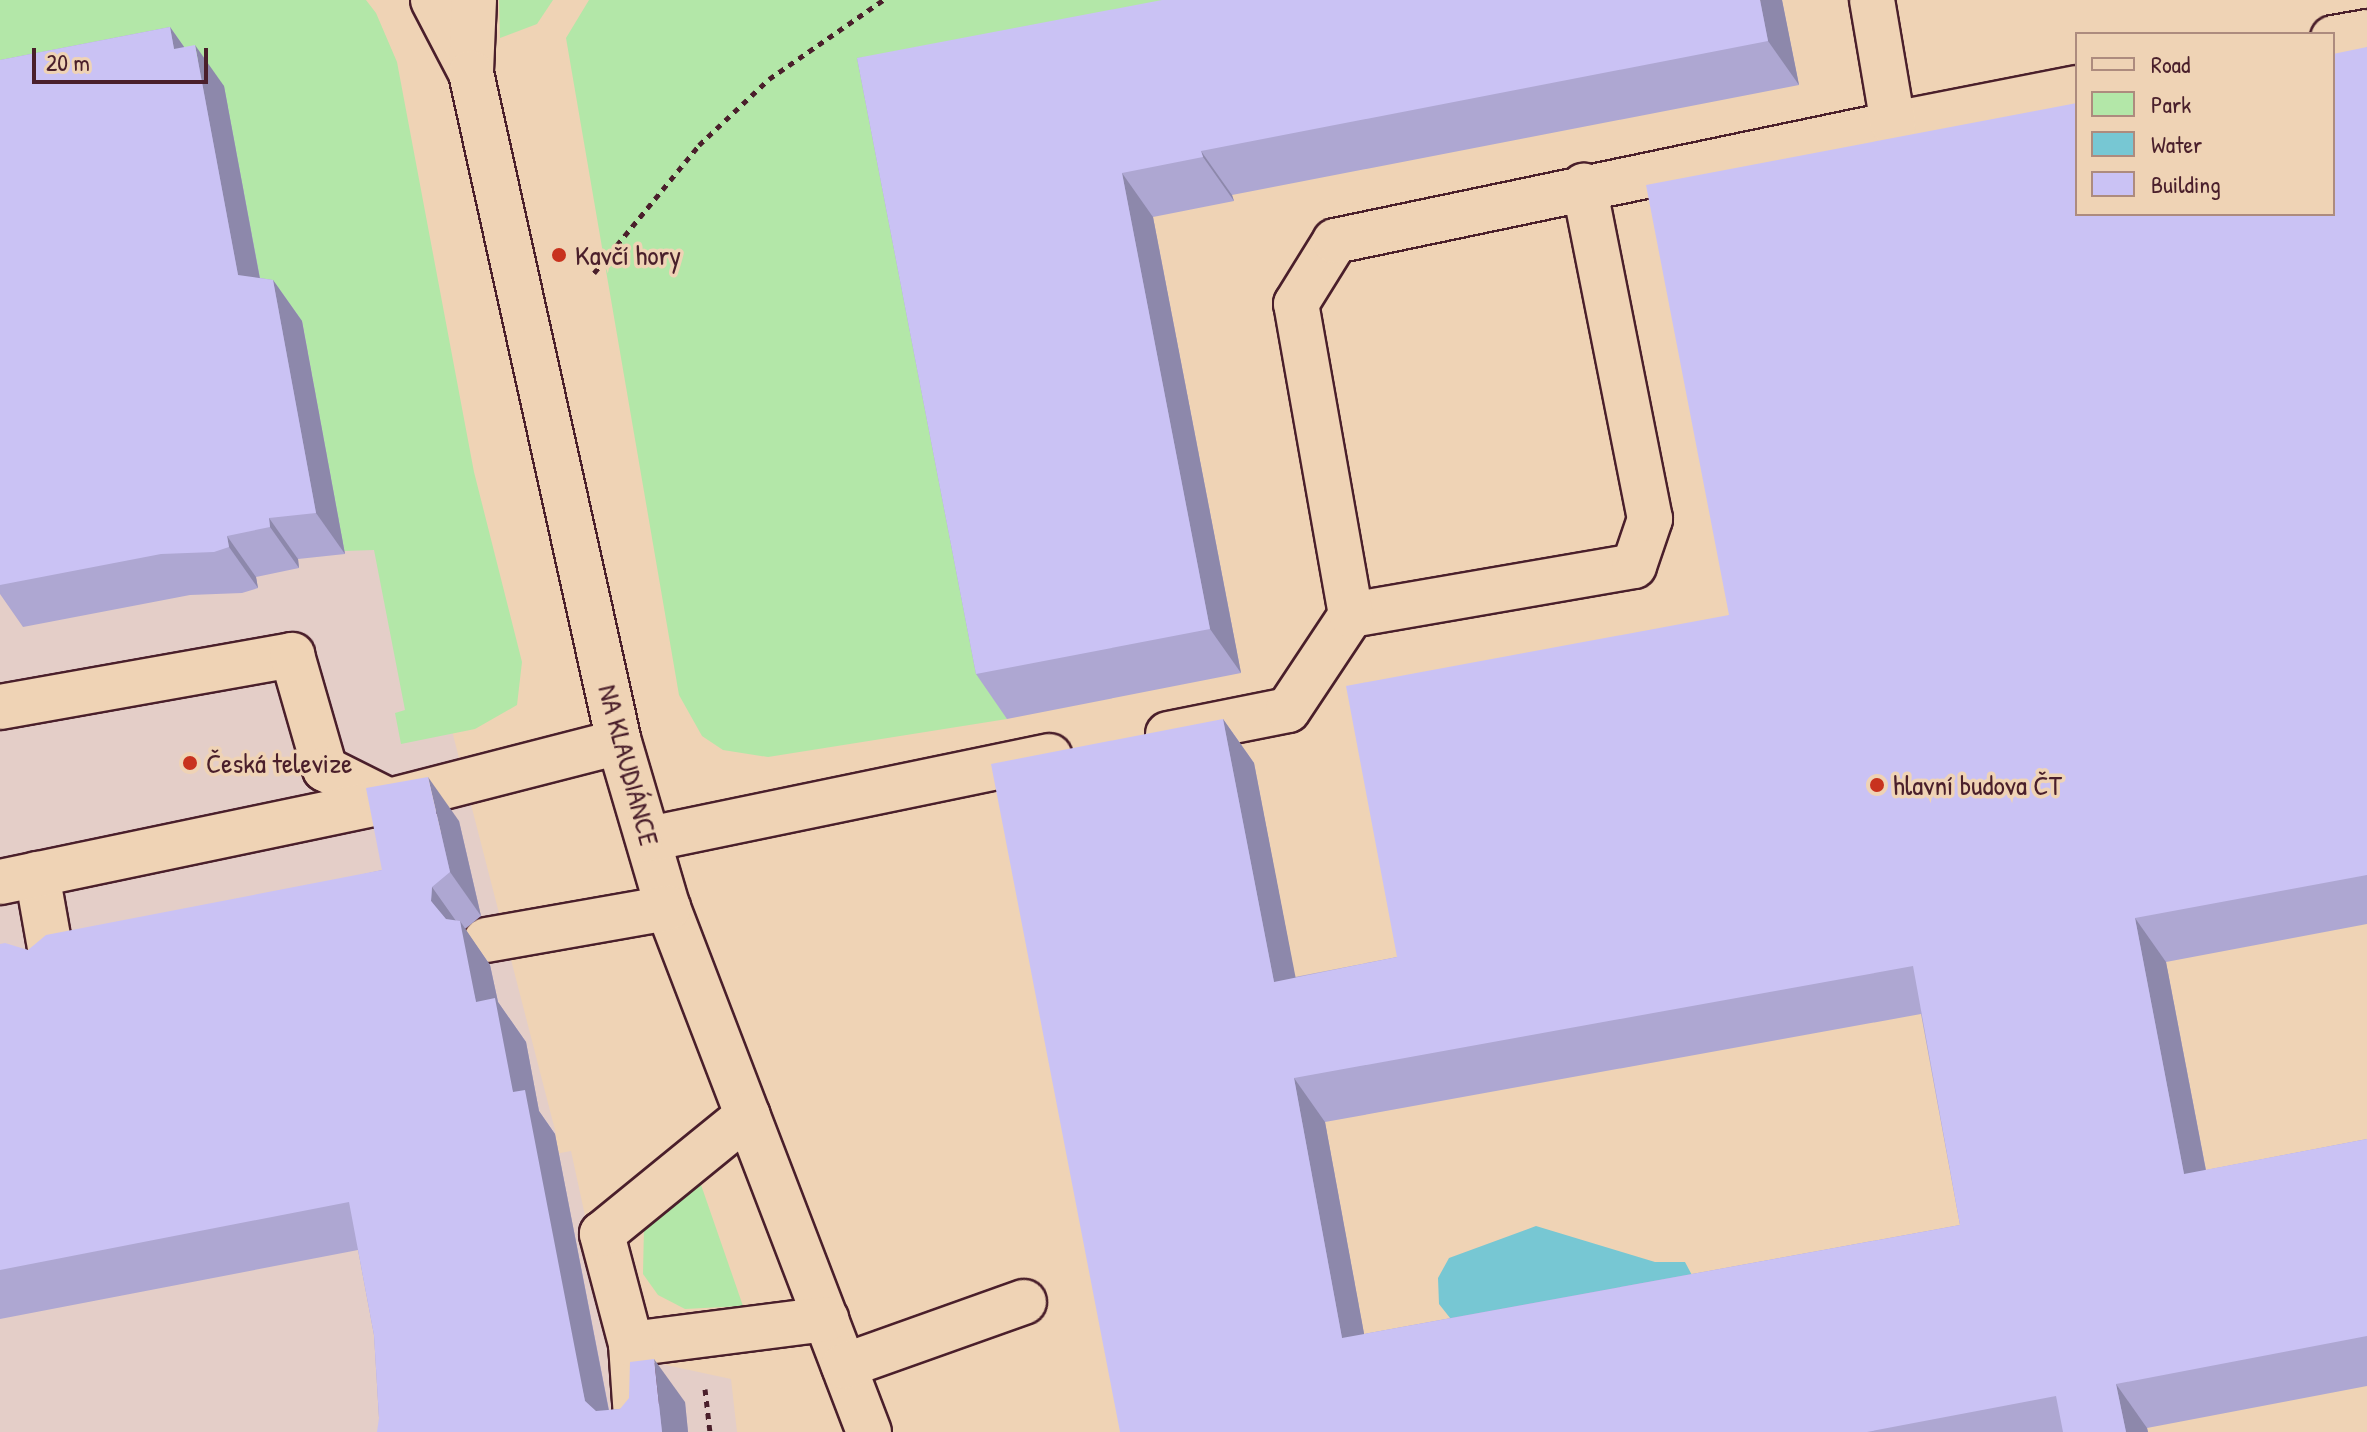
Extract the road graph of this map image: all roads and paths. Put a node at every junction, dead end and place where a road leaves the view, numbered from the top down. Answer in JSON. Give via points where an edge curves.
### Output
{"nodes":[{"id":1,"x":433,"y":0,"type":"edge"},
{"id":2,"x":474,"y":0,"type":"edge"},
{"id":3,"x":883,"y":0,"type":"edge"},
{"id":4,"x":1872,"y":0,"type":"edge"},
{"id":5,"x":2367,"y":32,"type":"edge"},
{"id":6,"x":2335,"y":38,"type":"edge"},
{"id":7,"x":471,"y":73,"type":"junction"},
{"id":8,"x":2075,"y":88,"type":"edge"},
{"id":9,"x":1893,"y":124,"type":"junction"},
{"id":10,"x":1584,"y":185,"type":"junction"},
{"id":11,"x":594,"y":273,"type":"dead end"},
{"id":12,"x":1351,"y":615,"type":"junction"},
{"id":13,"x":0,"y":707,"type":"edge"},
{"id":14,"x":619,"y":742,"type":"junction"},
{"id":15,"x":389,"y":801,"type":"junction"},
{"id":16,"x":649,"y":839,"type":"junction"},
{"id":17,"x":18,"y":878,"type":"edge"},
{"id":18,"x":668,"y":908,"type":"junction"},
{"id":19,"x":486,"y":940,"type":"dead end"},
{"id":20,"x":54,"y":970,"type":"edge"},
{"id":21,"x":748,"y":1115,"type":"junction"},
{"id":22,"x":1024,"y":1302,"type":"dead end"},
{"id":23,"x":826,"y":1319,"type":"junction"},
{"id":24,"x":631,"y":1344,"type":"junction"},
{"id":25,"x":844,"y":1366,"type":"junction"},
{"id":26,"x":703,"y":1374,"type":"dead end"},
{"id":27,"x":637,"y":1432,"type":"edge"},
{"id":28,"x":710,"y":1432,"type":"edge"},
{"id":29,"x":869,"y":1432,"type":"edge"}],
"edges":[{"from":1,"to":7,"type":"street","name":"NA KLAUDIÁNCE"},
{"from":2,"to":7,"type":"street","name":"NA KLAUDIÁNCE"},
{"from":3,"to":11,"type":"path","via":[[769,79],[699,145]]},
{"from":4,"to":9,"type":"street"},
{"from":5,"to":6,"type":"street"},
{"from":7,"to":14,"type":"street","name":"NA KLAUDIÁNCE"},
{"from":8,"to":9,"type":"street"},
{"from":9,"to":10,"type":"street","via":[[1838,141]]},
{"from":10,"to":12,"type":"street","via":[[1335,241],[1296,304]]},
{"from":10,"to":12,"type":"street","via":[[1650,519],[1634,566]]},
{"from":12,"to":16,"type":"street","via":[[1288,710]]},
{"from":13,"to":15,"type":"street","via":[[292,655],[325,769]]},
{"from":14,"to":15,"type":"street"},
{"from":14,"to":16,"type":"street","name":"NA KLAUDIÁNCE"},
{"from":15,"to":17,"type":"street"},
{"from":16,"to":18,"type":"street","name":"NA KLAUDIÁNCE"},
{"from":17,"to":20,"type":"street"},
{"from":18,"to":19,"type":"street"},
{"from":18,"to":21,"type":"street","name":"NA KLAUDIÁNCE"},
{"from":21,"to":23,"type":"street","name":"NA KLAUDIÁNCE"},
{"from":21,"to":24,"type":"street","via":[[602,1234]]},
{"from":22,"to":25,"type":"street"},
{"from":23,"to":24,"type":"street"},
{"from":23,"to":25,"type":"street","name":"NA KLAUDIÁNCE"},
{"from":24,"to":27,"type":"street"},
{"from":25,"to":29,"type":"street","name":"NA KLAUDIÁNCE"},
{"from":26,"to":28,"type":"path"}]}
